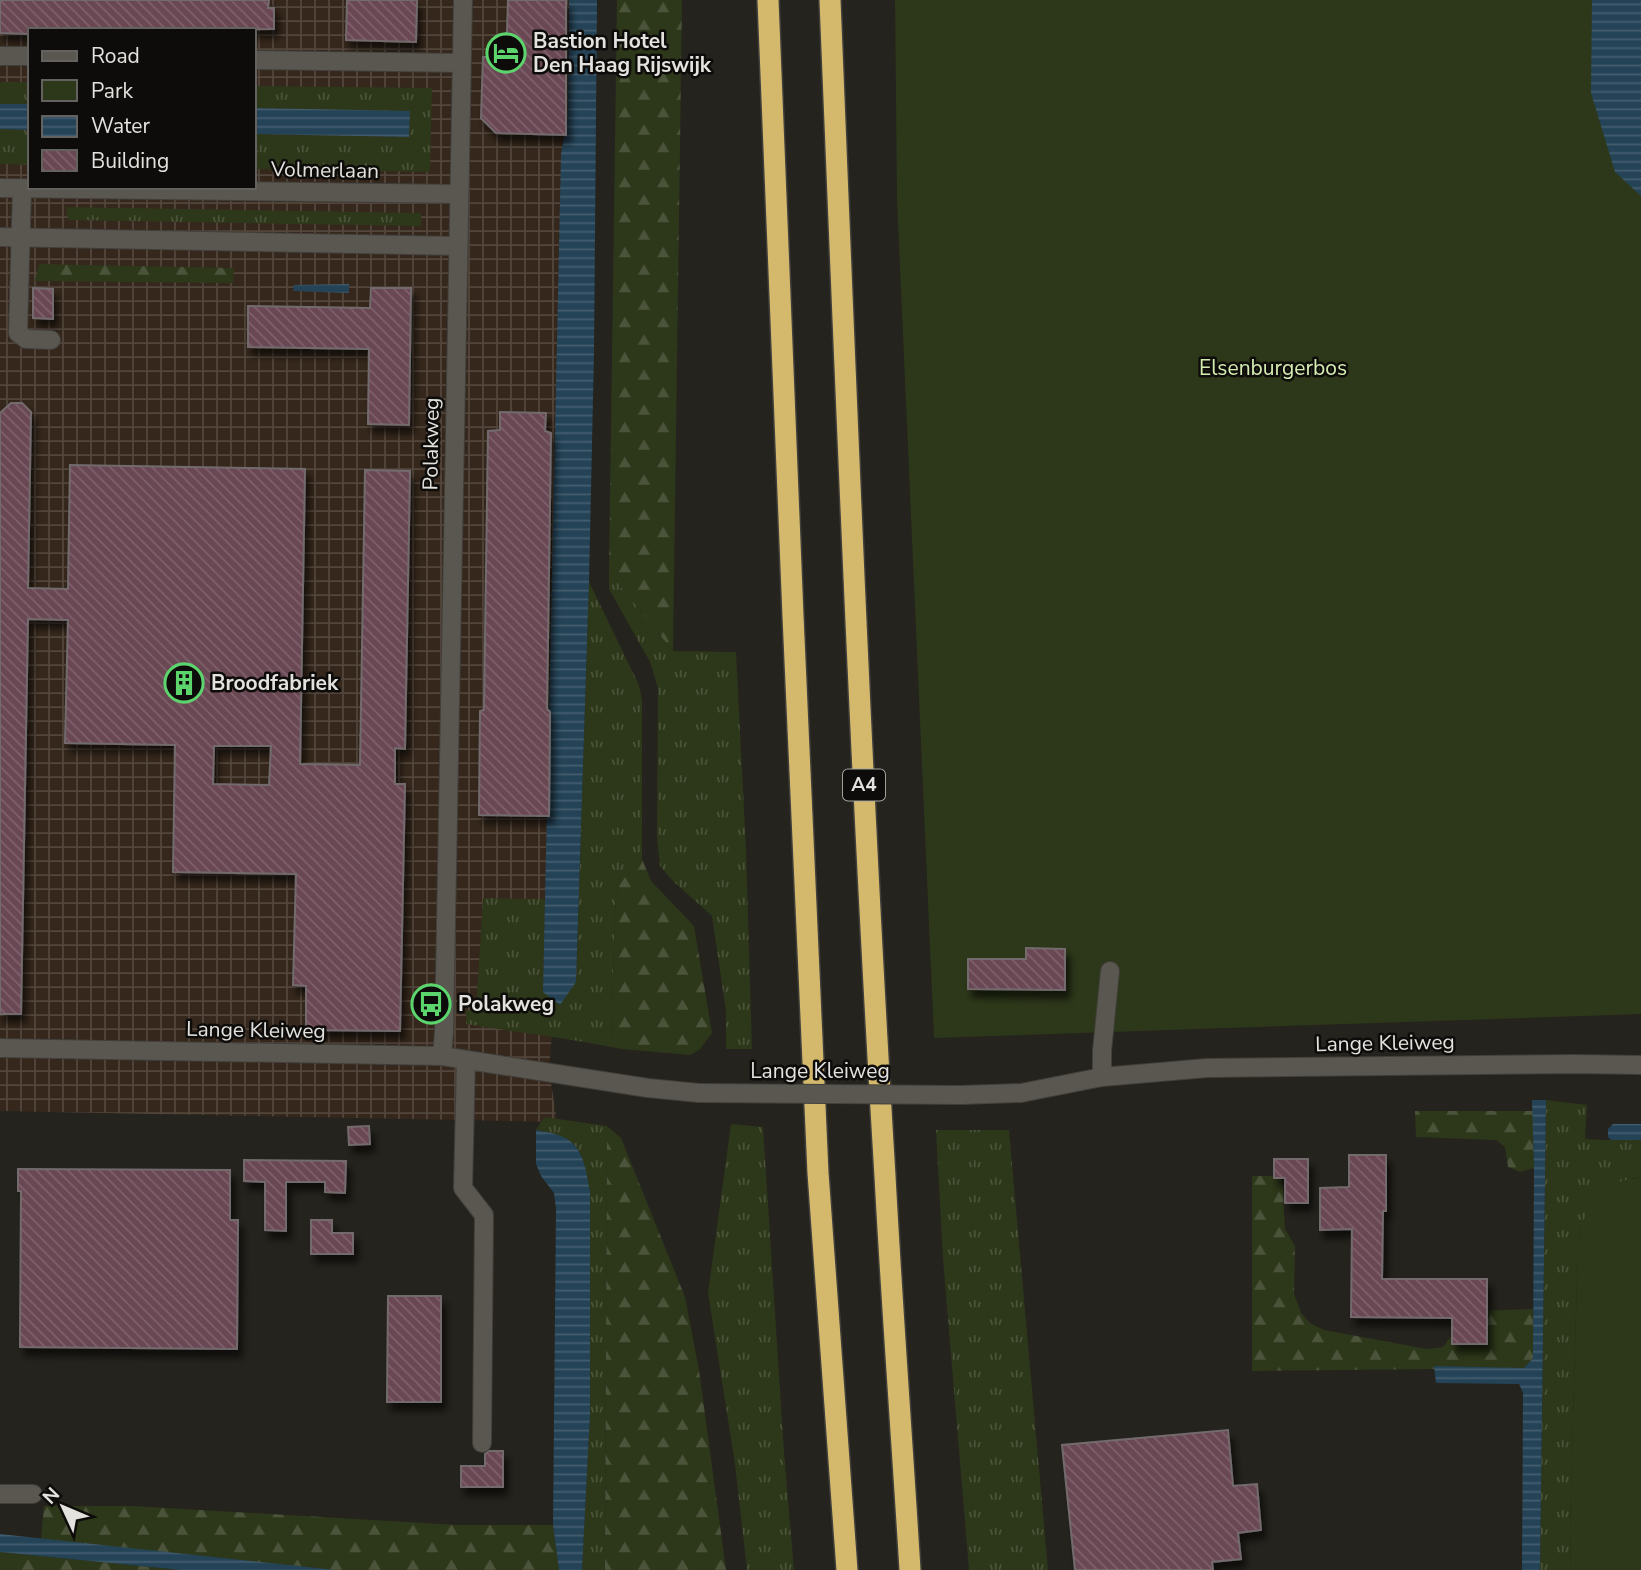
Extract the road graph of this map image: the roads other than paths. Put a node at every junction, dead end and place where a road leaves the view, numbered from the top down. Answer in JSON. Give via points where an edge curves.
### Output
{"nodes":[{"id":1,"x":463,"y":0,"type":"edge"},
{"id":2,"x":758,"y":0,"type":"edge"},
{"id":3,"x":768,"y":0,"type":"edge"},
{"id":4,"x":830,"y":0,"type":"edge"},
{"id":5,"x":0,"y":56,"type":"edge"},
{"id":6,"x":28,"y":56,"type":"edge"},
{"id":7,"x":770,"y":58,"type":"junction"},
{"id":8,"x":256,"y":60,"type":"edge"},
{"id":9,"x":461,"y":63,"type":"junction"},
{"id":10,"x":0,"y":188,"type":"edge"},
{"id":11,"x":22,"y":188,"type":"junction"},
{"id":12,"x":28,"y":188,"type":"edge"},
{"id":13,"x":95,"y":189,"type":"edge"},
{"id":14,"x":458,"y":194,"type":"junction"},
{"id":15,"x":0,"y":237,"type":"edge"},
{"id":16,"x":22,"y":237,"type":"junction"},
{"id":17,"x":457,"y":246,"type":"junction"},
{"id":18,"x":51,"y":340,"type":"dead end"},
{"id":19,"x":1110,"y":971,"type":"dead end"},
{"id":20,"x":0,"y":1048,"type":"edge"},
{"id":21,"x":442,"y":1056,"type":"junction"},
{"id":22,"x":467,"y":1060,"type":"junction"},
{"id":23,"x":1641,"y":1065,"type":"edge"},
{"id":24,"x":1102,"y":1077,"type":"junction"},
{"id":25,"x":482,"y":1443,"type":"dead end"},
{"id":26,"x":0,"y":1494,"type":"edge"},
{"id":27,"x":33,"y":1494,"type":"dead end"},
{"id":28,"x":847,"y":1570,"type":"edge"},
{"id":29,"x":910,"y":1570,"type":"edge"}],
"edges":[{"from":1,"to":9,"type":"street","name":"Polakweg"},
{"from":2,"to":7,"type":"highway"},
{"from":3,"to":7,"type":"highway"},
{"from":4,"to":29,"type":"highway","number":"A4","via":[[884,1174]]},
{"from":5,"to":6,"type":"street"},
{"from":7,"to":28,"type":"highway","via":[[818,1173]]},
{"from":8,"to":9,"type":"street"},
{"from":9,"to":14,"type":"street","name":"Polakweg"},
{"from":10,"to":11,"type":"street","name":"Volmerlaan"},
{"from":11,"to":12,"type":"street","name":"Volmerlaan"},
{"from":11,"to":16,"type":"street"},
{"from":13,"to":14,"type":"street","name":"Volmerlaan"},
{"from":14,"to":17,"type":"street","name":"Polakweg"},
{"from":15,"to":16,"type":"street"},
{"from":16,"to":17,"type":"street"},
{"from":16,"to":18,"type":"street","via":[[18,333],[26,339]]},
{"from":17,"to":21,"type":"street","name":"Polakweg"},
{"from":19,"to":24,"type":"street"},
{"from":20,"to":21,"type":"street","name":"Lange Kleiweg"},
{"from":21,"to":22,"type":"street","name":"Lange Kleiweg"},
{"from":22,"to":24,"type":"street","name":"Lange Kleiweg","bridge":true,"via":[[699,1093],[1021,1093]]},
{"from":22,"to":25,"type":"street","via":[[463,1188],[484,1215]]},
{"from":23,"to":24,"type":"street","name":"Lange Kleiweg","via":[[1207,1068]]},
{"from":26,"to":27,"type":"street"}]}
